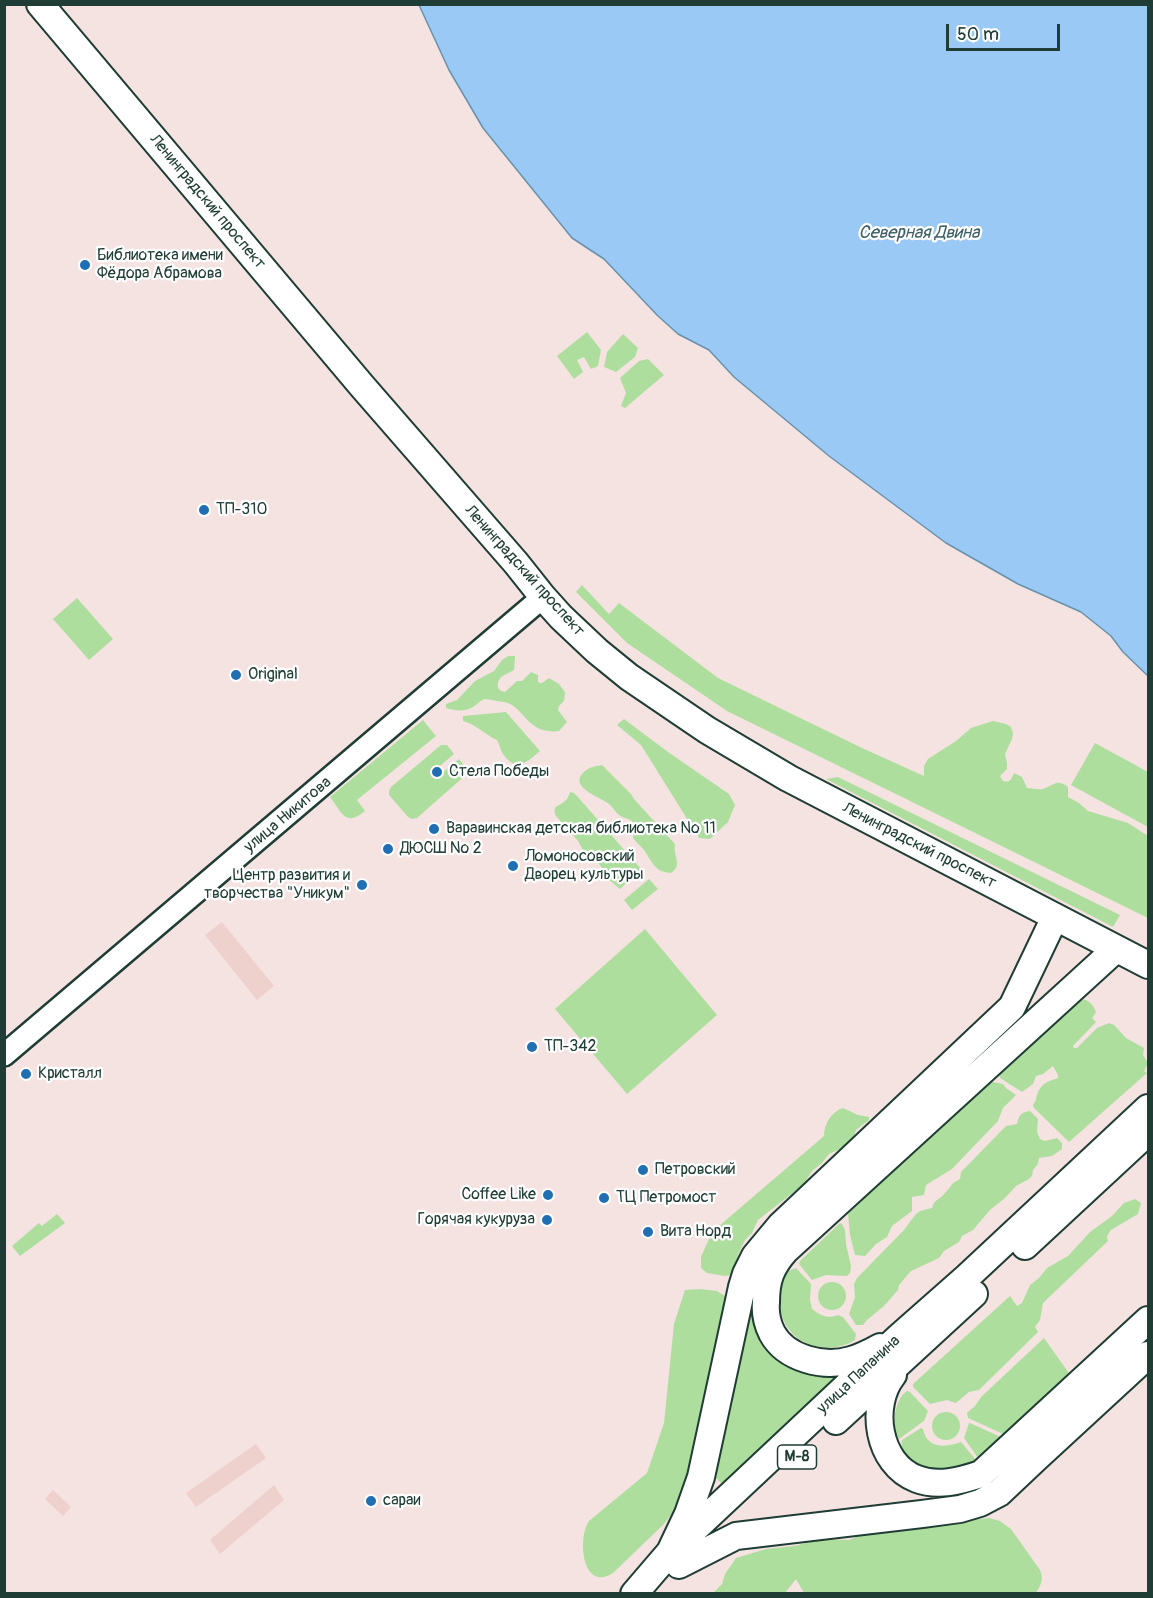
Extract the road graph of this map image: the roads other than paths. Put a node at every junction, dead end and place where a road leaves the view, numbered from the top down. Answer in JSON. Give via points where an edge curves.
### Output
{"nodes":[{"id":1,"x":40,"y":4,"type":"edge"},
{"id":2,"x":543,"y":597,"type":"junction"},
{"id":3,"x":1055,"y":917,"type":"junction"},
{"id":4,"x":1116,"y":949,"type":"junction"},
{"id":5,"x":1149,"y":965,"type":"edge"},
{"id":6,"x":4,"y":1055,"type":"edge"},
{"id":7,"x":1149,"y":1108,"type":"edge"},
{"id":8,"x":1149,"y":1132,"type":"edge"},
{"id":9,"x":1094,"y":1171,"type":"junction"},
{"id":10,"x":1149,"y":1320,"type":"edge"},
{"id":11,"x":907,"y":1343,"type":"junction"},
{"id":12,"x":1149,"y":1355,"type":"edge"},
{"id":13,"x":674,"y":1559,"type":"junction"},
{"id":14,"x":634,"y":1593,"type":"edge"},
{"id":15,"x":642,"y":1593,"type":"edge"}],
"edges":[{"from":1,"to":2,"type":"main road","name":"Ленинградский проспект"},
{"from":2,"to":3,"type":"main road","name":"Ленинградский проспект","via":[[629,677],[707,730],[788,778]]},
{"from":2,"to":6,"type":"street","name":"улица Никитова"},
{"from":3,"to":4,"type":"main road","name":"Ленинградский проспект"},
{"from":3,"to":13,"type":"main road","via":[[1012,1007],[780,1226],[755,1256],[742,1287],[701,1477]]},
{"from":4,"to":5,"type":"main road","name":"Ленинградский проспект"},
{"from":4,"to":11,"type":"main road","via":[[775,1262],[767,1284],[768,1325],[780,1343],[802,1358],[832,1363],[850,1361]]},
{"from":7,"to":9,"type":"main road"},
{"from":8,"to":9,"type":"main road"},
{"from":9,"to":11,"type":"main road","name":"улица Папанина"},
{"from":10,"to":11,"type":"main road","via":[[981,1474],[949,1483],[916,1479],[902,1470],[888,1455],[880,1430],[879,1408]]},
{"from":11,"to":13,"type":"main road","name":"улица Папанина","number":"М-8"},
{"from":12,"to":13,"type":"main road","via":[[999,1493],[980,1503],[960,1509],[736,1536]]},
{"from":13,"to":14,"type":"main road","name":"улица Папанина","number":"М-8"},
{"from":13,"to":15,"type":"main road","name":"улица Папанина","number":"М-8"}]}
